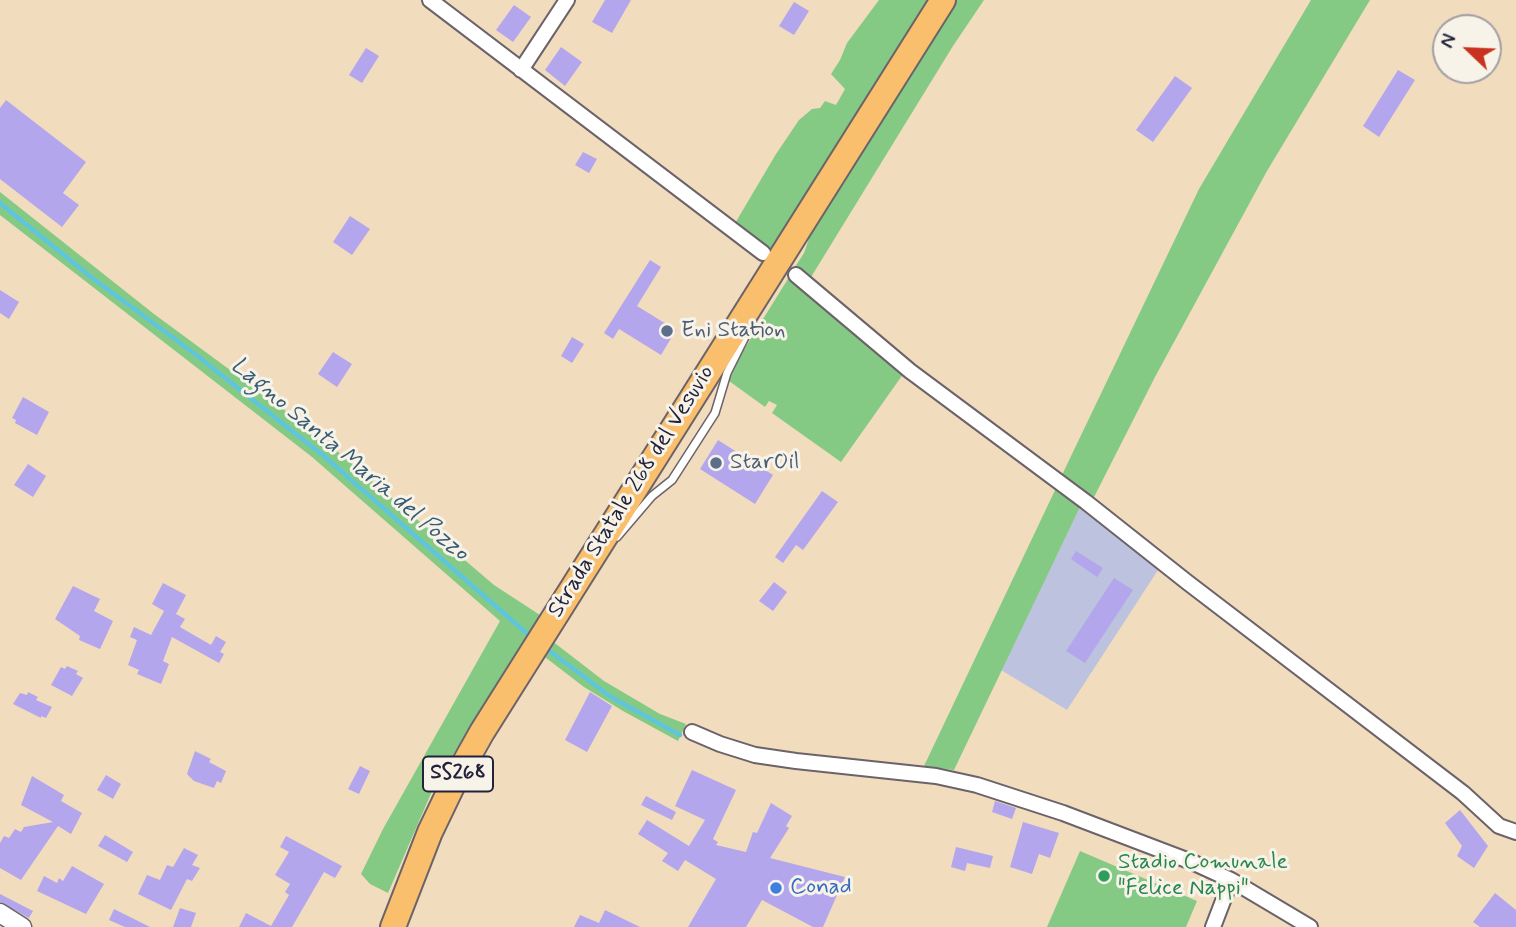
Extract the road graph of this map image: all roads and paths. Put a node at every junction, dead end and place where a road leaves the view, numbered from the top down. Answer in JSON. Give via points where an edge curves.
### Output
{"nodes":[{"id":1,"x":430,"y":0,"type":"edge"},
{"id":2,"x":567,"y":0,"type":"edge"},
{"id":3,"x":943,"y":0,"type":"edge"},
{"id":4,"x":522,"y":70,"type":"junction"},
{"id":5,"x":787,"y":246,"type":"junction"},
{"id":6,"x":763,"y":253,"type":"dead end"},
{"id":7,"x":796,"y":275,"type":"dead end"},
{"id":8,"x":762,"y":305,"type":"dead end"},
{"id":9,"x":749,"y":329,"type":"dead end"},
{"id":10,"x":580,"y":575,"type":"junction"},
{"id":11,"x":692,"y":733,"type":"dead end"},
{"id":12,"x":1516,"y":832,"type":"edge"},
{"id":13,"x":1231,"y":880,"type":"junction"},
{"id":14,"x":0,"y":913,"type":"edge"},
{"id":15,"x":22,"y":927,"type":"edge"},
{"id":16,"x":393,"y":927,"type":"edge"},
{"id":17,"x":1213,"y":927,"type":"edge"},
{"id":18,"x":1310,"y":927,"type":"edge"}],
"edges":[{"from":1,"to":4,"type":"street"},
{"from":2,"to":4,"type":"street"},
{"from":3,"to":5,"type":"highway","name":"Strada Statale 268 del Vesuvio","number":"SS268"},
{"from":4,"to":6,"type":"street"},
{"from":5,"to":8,"type":"lane"},
{"from":5,"to":10,"type":"highway","name":"Strada Statale 268 del Vesuvio","number":"SS268"},
{"from":7,"to":12,"type":"street","via":[[910,371],[1463,793],[1499,826]]},
{"from":9,"to":10,"type":"lane","via":[[727,373],[715,413],[672,480]]},
{"from":10,"to":16,"type":"highway","name":"Strada Statale 268 del Vesuvio","number":"SS268","via":[[455,780]]},
{"from":11,"to":13,"type":"street","via":[[755,755],[957,779],[1075,818]]},
{"from":13,"to":17,"type":"street"},
{"from":13,"to":18,"type":"street"},
{"from":14,"to":15,"type":"street"}]}
